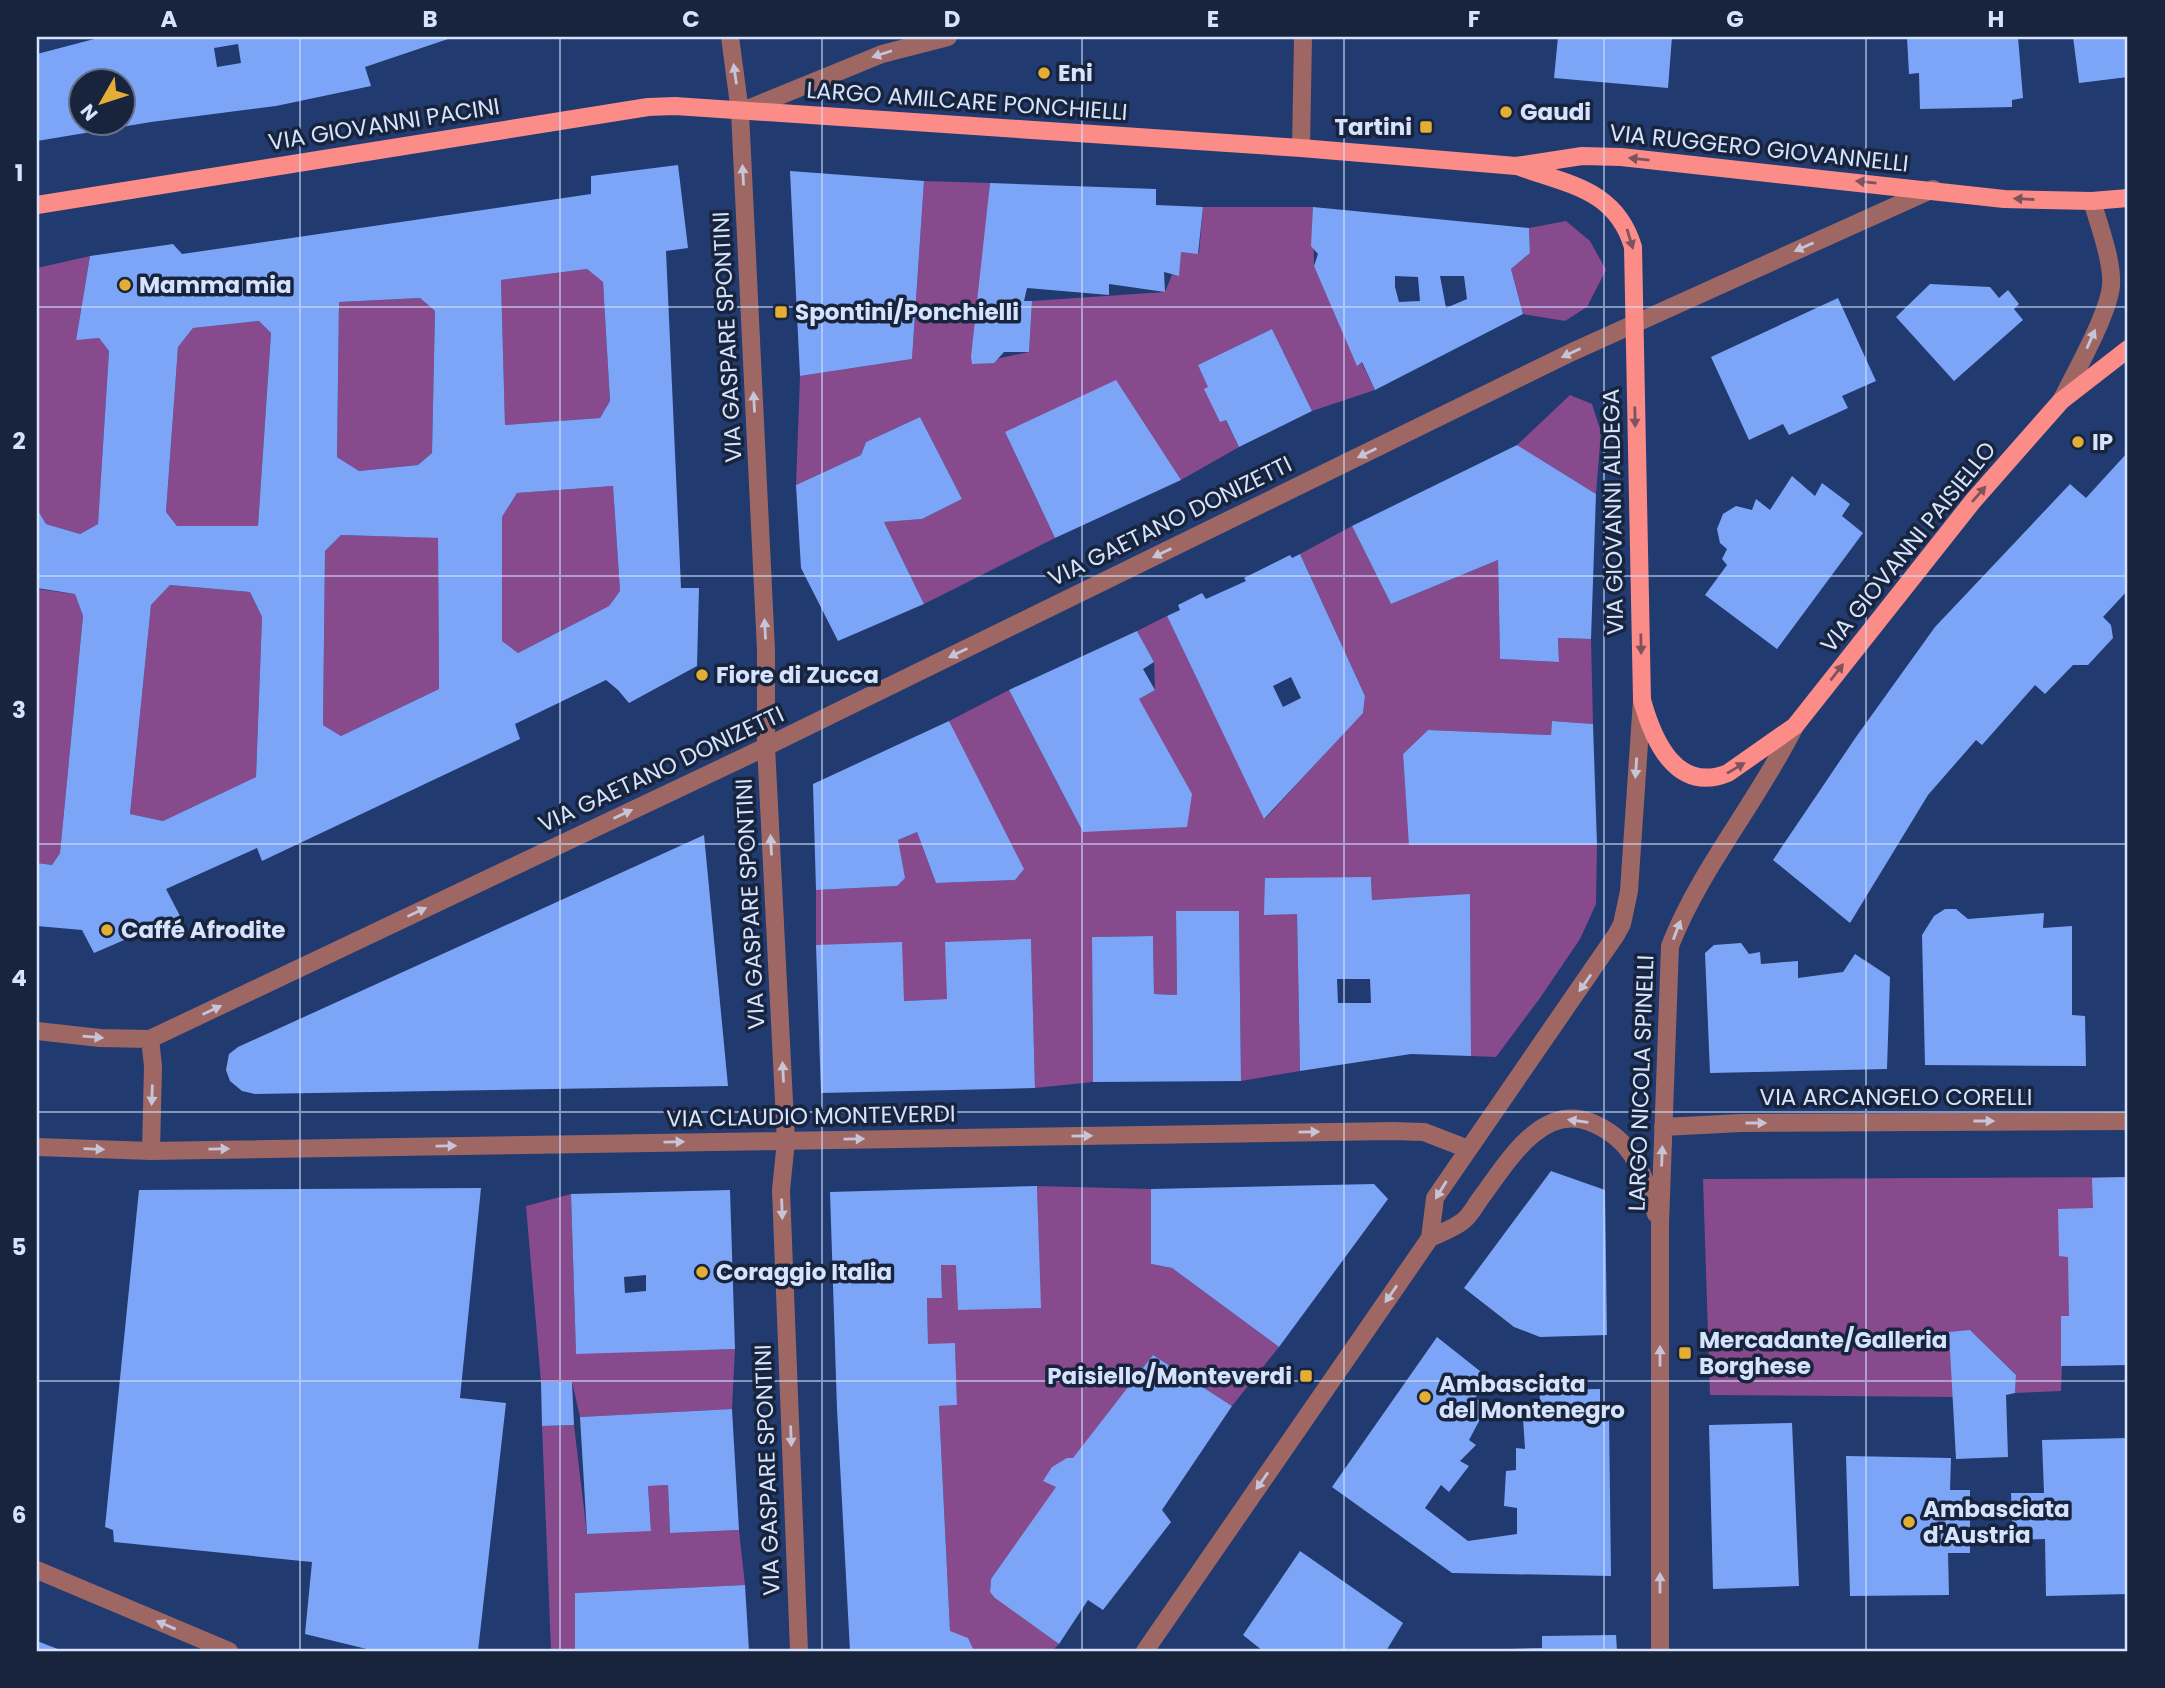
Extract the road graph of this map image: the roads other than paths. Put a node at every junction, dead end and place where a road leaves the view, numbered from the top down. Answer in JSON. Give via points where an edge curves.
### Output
{"nodes":[{"id":1,"x":730,"y":37,"type":"edge"},
{"id":2,"x":948,"y":37,"type":"edge"},
{"id":3,"x":1303,"y":37,"type":"edge"},
{"id":4,"x":740,"y":112,"type":"junction"},
{"id":5,"x":1301,"y":148,"type":"junction"},
{"id":6,"x":1516,"y":166,"type":"junction"},
{"id":7,"x":1933,"y":189,"type":"junction"},
{"id":8,"x":2128,"y":198,"type":"edge"},
{"id":9,"x":2092,"y":201,"type":"junction"},
{"id":10,"x":37,"y":205,"type":"edge"},
{"id":11,"x":1633,"y":324,"type":"junction"},
{"id":12,"x":2128,"y":349,"type":"edge"},
{"id":13,"x":2061,"y":401,"type":"junction"},
{"id":14,"x":1642,"y":699,"type":"junction"},
{"id":15,"x":1795,"y":726,"type":"junction"},
{"id":16,"x":766,"y":746,"type":"junction"},
{"id":17,"x":37,"y":1031,"type":"edge"},
{"id":18,"x":150,"y":1039,"type":"junction"},
{"id":19,"x":2128,"y":1121,"type":"edge"},
{"id":20,"x":1663,"y":1126,"type":"junction"},
{"id":21,"x":786,"y":1141,"type":"junction"},
{"id":22,"x":37,"y":1147,"type":"edge"},
{"id":23,"x":1468,"y":1149,"type":"junction"},
{"id":24,"x":151,"y":1151,"type":"junction"},
{"id":25,"x":1660,"y":1224,"type":"junction"},
{"id":26,"x":1430,"y":1238,"type":"junction"},
{"id":27,"x":37,"y":1570,"type":"edge"},
{"id":28,"x":229,"y":1651,"type":"edge"},
{"id":29,"x":799,"y":1651,"type":"edge"},
{"id":30,"x":1145,"y":1651,"type":"edge"},
{"id":31,"x":1660,"y":1651,"type":"edge"}],
"edges":[{"from":4,"to":1,"type":"street","name":"VIA GASPARE SPONTINI","one_way":true},
{"from":2,"to":4,"type":"street","name":"LARGO AMILCARE PONCHIELLI","one_way":true,"via":[[862,61]]},
{"from":3,"to":5,"type":"street"},
{"from":4,"to":5,"type":"main road","name":"LARGO AMILCARE PONCHIELLI"},
{"from":4,"to":10,"type":"main road","name":"VIA GIOVANNI PACINI","via":[[648,107]]},
{"from":16,"to":4,"type":"street","name":"VIA GASPARE SPONTINI","one_way":true,"via":[[765,636]]},
{"from":5,"to":6,"type":"main road","name":"VIA RUGGERO GIOVANNELLI"},
{"from":7,"to":6,"type":"main road","name":"VIA RUGGERO GIOVANNELLI","one_way":true,"via":[[1620,157],[1582,156]]},
{"from":6,"to":11,"type":"main road","name":"VIA GIOVANNI ALDEGA","one_way":true,"via":[[1597,197],[1619,216],[1633,247]]},
{"from":9,"to":7,"type":"main road","name":"VIA RUGGERO GIOVANNELLI","one_way":true,"via":[[2004,198]]},
{"from":7,"to":11,"type":"street","name":"VIA GAETANO DONIZETTI","one_way":true},
{"from":8,"to":9,"type":"main road","name":"VIA RUGGERO GIOVANNELLI"},
{"from":13,"to":9,"type":"street","name":"VIA GIOVANNI PAISIELLO","one_way":true,"via":[[2111,287]]},
{"from":11,"to":14,"type":"main road","name":"VIA GIOVANNI ALDEGA","one_way":true},
{"from":11,"to":16,"type":"street","name":"VIA GAETANO DONIZETTI","one_way":true},
{"from":12,"to":13,"type":"main road","name":"VIA GIOVANNI PAISIELLO"},
{"from":15,"to":13,"type":"main road","name":"VIA GIOVANNI PAISIELLO","one_way":true,"via":[[1973,501]]},
{"from":14,"to":15,"type":"main road","name":"VIA GIOVANNI ALDEGA","one_way":true,"via":[[1665,754],[1696,778],[1716,778],[1738,768]]},
{"from":14,"to":23,"type":"street","name":"LARGO NICOLA SPINELLI","one_way":true,"via":[[1630,878],[1622,924]]},
{"from":20,"to":15,"type":"street","name":"LARGO NICOLA SPINELLI","one_way":true,"via":[[1670,946],[1681,918]]},
{"from":18,"to":16,"type":"street","name":"VIA GAETANO DONIZETTI","one_way":true},
{"from":21,"to":16,"type":"street","name":"VIA GASPARE SPONTINI","one_way":true},
{"from":17,"to":18,"type":"street","name":"VIA GAETANO DONIZETTI","one_way":true},
{"from":18,"to":24,"type":"street","one_way":true},
{"from":20,"to":19,"type":"street","name":"VIA ARCANGELO CORELLI","one_way":true},
{"from":25,"to":20,"type":"street","name":"LARGO NICOLA SPINELLI","one_way":true},
{"from":21,"to":23,"type":"street","name":"VIA CLAUDIO MONTEVERDI","one_way":true,"via":[[1408,1131],[1424,1132]]},
{"from":24,"to":21,"type":"street","name":"VIA CLAUDIO MONTEVERDI","one_way":true},
{"from":21,"to":29,"type":"street","name":"VIA GASPARE SPONTINI","one_way":true,"via":[[781,1190]]},
{"from":22,"to":24,"type":"street","name":"VIA CLAUDIO MONTEVERDI","one_way":true},
{"from":23,"to":26,"type":"street","one_way":true,"via":[[1435,1198]]},
{"from":25,"to":26,"type":"street","one_way":true,"via":[[1640,1167],[1623,1141],[1600,1126],[1569,1119],[1535,1133],[1514,1153],[1463,1221]]},
{"from":31,"to":25,"type":"street","name":"LARGO NICOLA SPINELLI","one_way":true},
{"from":26,"to":30,"type":"street","one_way":true},
{"from":28,"to":27,"type":"street","one_way":true}]}
